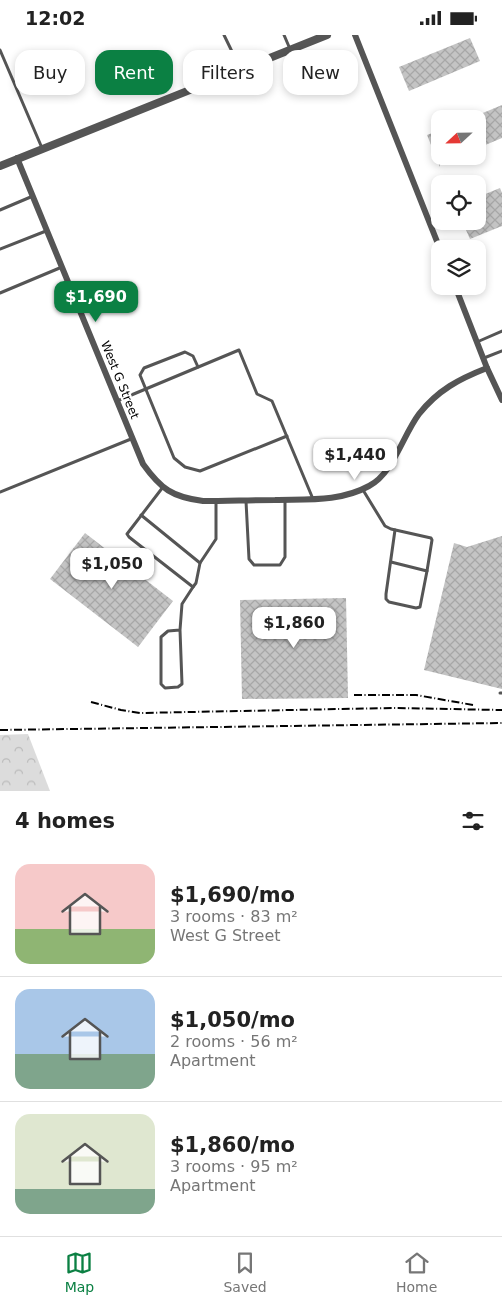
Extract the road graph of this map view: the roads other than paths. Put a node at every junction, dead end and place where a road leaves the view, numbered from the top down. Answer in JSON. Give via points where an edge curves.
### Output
{"nodes":[{"id":1,"x":224,"y":35,"type":"edge"},
{"id":2,"x":284,"y":35,"type":"edge"},
{"id":3,"x":327,"y":35,"type":"edge"},
{"id":4,"x":355,"y":35,"type":"edge"},
{"id":5,"x":290,"y":49,"type":"junction"},
{"id":6,"x":0,"y":50,"type":"edge"},
{"id":7,"x":231,"y":50,"type":"edge"},
{"id":8,"x":273,"y":56,"type":"edge"},
{"id":9,"x":183,"y":92,"type":"edge"},
{"id":10,"x":42,"y":148,"type":"junction"},
{"id":11,"x":18,"y":158,"type":"junction"},
{"id":12,"x":0,"y":166,"type":"edge"},
{"id":13,"x":33,"y":196,"type":"junction"},
{"id":14,"x":0,"y":210,"type":"edge"},
{"id":15,"x":47,"y":231,"type":"junction"},
{"id":16,"x":436,"y":240,"type":"edge"},
{"id":17,"x":0,"y":249,"type":"edge"},
{"id":18,"x":62,"y":267,"type":"junction"},
{"id":19,"x":0,"y":293,"type":"edge"},
{"id":20,"x":459,"y":295,"type":"edge"},
{"id":21,"x":502,"y":331,"type":"edge"},
{"id":22,"x":477,"y":342,"type":"junction"},
{"id":23,"x":502,"y":351,"type":"edge"},
{"id":24,"x":484,"y":358,"type":"junction"},
{"id":25,"x":198,"y":367,"type":"junction"},
{"id":26,"x":487,"y":367,"type":"junction"},
{"id":27,"x":145,"y":389,"type":"junction"},
{"id":28,"x":502,"y":400,"type":"edge"},
{"id":29,"x":117,"y":401,"type":"junction"},
{"id":30,"x":287,"y":436,"type":"junction"},
{"id":31,"x":132,"y":439,"type":"junction"},
{"id":32,"x":163,"y":487,"type":"junction"},
{"id":33,"x":362,"y":489,"type":"junction"},
{"id":34,"x":0,"y":492,"type":"edge"},
{"id":35,"x":313,"y":499,"type":"junction"},
{"id":36,"x":246,"y":500,"type":"junction"},
{"id":37,"x":285,"y":500,"type":"junction"},
{"id":38,"x":216,"y":501,"type":"junction"},
{"id":39,"x":141,"y":515,"type":"junction"},
{"id":40,"x":395,"y":530,"type":"junction"},
{"id":41,"x":200,"y":563,"type":"junction"},
{"id":42,"x":391,"y":563,"type":"junction"},
{"id":43,"x":427,"y":571,"type":"junction"},
{"id":44,"x":193,"y":587,"type":"junction"},
{"id":45,"x":180,"y":630,"type":"junction"}],
"edges":[{"from":1,"to":7,"type":"lane"},
{"from":2,"to":5,"type":"lane"},
{"from":3,"to":5,"type":"street"},
{"from":4,"to":16,"type":"street"},
{"from":5,"to":8,"type":"street"},
{"from":6,"to":10,"type":"lane"},
{"from":9,"to":10,"type":"street"},
{"from":10,"to":11,"type":"street"},
{"from":11,"to":12,"type":"street"},
{"from":11,"to":13,"type":"street","name":"West G Street"},
{"from":13,"to":14,"type":"lane"},
{"from":13,"to":15,"type":"street","name":"West G Street"},
{"from":15,"to":17,"type":"lane"},
{"from":15,"to":18,"type":"street","name":"West G Street"},
{"from":18,"to":19,"type":"lane"},
{"from":18,"to":29,"type":"street","name":"West G Street"},
{"from":20,"to":22,"type":"street"},
{"from":21,"to":22,"type":"lane"},
{"from":22,"to":24,"type":"street"},
{"from":23,"to":24,"type":"lane"},
{"from":24,"to":26,"type":"street"},
{"from":25,"to":27,"type":"lane"},
{"from":25,"to":27,"type":"lane","via":[[193,356],[186,352],[144,368],[140,375]]},
{"from":25,"to":30,"type":"lane","via":[[239,350],[257,394],[272,401]]},
{"from":26,"to":28,"type":"street"},
{"from":26,"to":33,"type":"street","via":[[445,387],[418,415],[402,446],[379,477],[371,486]]},
{"from":27,"to":29,"type":"lane"},
{"from":27,"to":30,"type":"lane","via":[[174,458],[185,467],[200,471]]},
{"from":29,"to":31,"type":"street","name":"West G Street"},
{"from":30,"to":35,"type":"lane"},
{"from":31,"to":32,"type":"street","name":"West G Street","via":[[143,464]]},
{"from":31,"to":34,"type":"lane"},
{"from":32,"to":38,"type":"street","name":"West G Street","via":[[183,498]]},
{"from":32,"to":39,"type":"lane"},
{"from":33,"to":35,"type":"street","via":[[332,499]]},
{"from":33,"to":40,"type":"lane","via":[[385,526]]},
{"from":35,"to":37,"type":"street"},
{"from":36,"to":37,"type":"street"},
{"from":36,"to":37,"type":"lane","via":[[249,559],[254,565],[276,566],[285,557]]},
{"from":36,"to":38,"type":"street"},
{"from":38,"to":41,"type":"lane","via":[[216,539]]},
{"from":39,"to":41,"type":"lane"},
{"from":39,"to":44,"type":"lane","via":[[128,531],[129,537]]},
{"from":40,"to":42,"type":"lane"},
{"from":40,"to":43,"type":"lane","via":[[431,538]]},
{"from":41,"to":44,"type":"lane"},
{"from":42,"to":43,"type":"lane"},
{"from":42,"to":43,"type":"lane","via":[[386,594],[389,602],[420,607]]},
{"from":44,"to":45,"type":"lane","via":[[182,604]]},
{"from":45,"to":45,"type":"lane","via":[[170,630],[161,637],[161,684],[165,688],[182,684]]}]}
